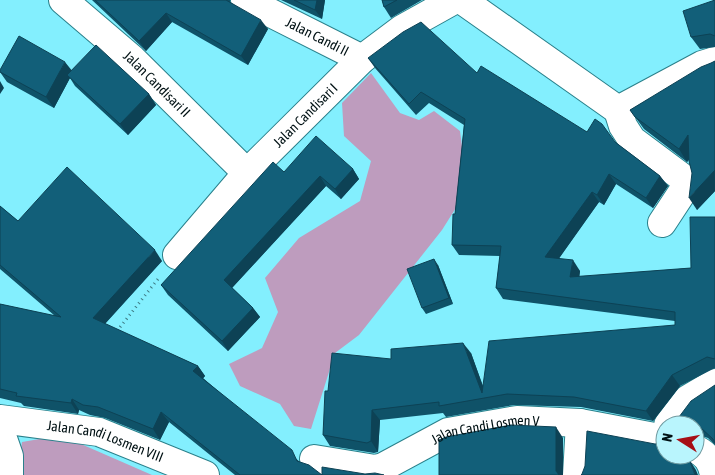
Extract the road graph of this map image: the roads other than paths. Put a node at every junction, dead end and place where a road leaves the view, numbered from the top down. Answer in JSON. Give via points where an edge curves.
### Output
{"nodes":[{"id":1,"x":63,"y":0,"type":"edge"},
{"id":2,"x":245,"y":0,"type":"edge"},
{"id":3,"x":454,"y":0,"type":"edge"},
{"id":4,"x":462,"y":0,"type":"edge"},
{"id":5,"x":362,"y":59,"type":"junction"},
{"id":6,"x":715,"y":61,"type":"edge"},
{"id":7,"x":618,"y":110,"type":"junction"},
{"id":8,"x":247,"y":173,"type":"junction"},
{"id":9,"x":662,"y":223,"type":"dead end"},
{"id":10,"x":177,"y":255,"type":"road end"},
{"id":11,"x":715,"y":383,"type":"edge"},
{"id":12,"x":677,"y":415,"type":"edge"},
{"id":13,"x":0,"y":419,"type":"edge"},
{"id":14,"x":580,"y":423,"type":"junction"},
{"id":15,"x":0,"y":430,"type":"edge"},
{"id":16,"x":655,"y":432,"type":"edge"},
{"id":17,"x":314,"y":460,"type":"dead end"},
{"id":18,"x":9,"y":475,"type":"edge"},
{"id":19,"x":204,"y":475,"type":"edge"},
{"id":20,"x":578,"y":475,"type":"edge"}],
"edges":[{"from":1,"to":8,"type":"street","name":"Jalan Candisari II","via":[[132,59]]},
{"from":2,"to":5,"type":"street","name":"Jalan Candi II"},
{"from":3,"to":5,"type":"street","name":"Jalan Candisari I","via":[[402,29]]},
{"from":4,"to":7,"type":"street"},
{"from":5,"to":8,"type":"street","name":"Jalan Candisari I"},
{"from":6,"to":7,"type":"street"},
{"from":7,"to":9,"type":"street","via":[[632,140],[683,178],[685,188]]},
{"from":8,"to":10,"type":"street","name":"Jalan Candisari I"},
{"from":11,"to":12,"type":"street","via":[[688,399]]},
{"from":13,"to":19,"type":"street","name":"Jalan Candi Losmen VIII","via":[[100,432]]},
{"from":14,"to":16,"type":"street","name":"Jalan Candi Losmen V"},
{"from":14,"to":17,"type":"street","name":"Jalan Candi Losmen V","via":[[517,420],[448,432],[375,469]]},
{"from":14,"to":20,"type":"street"},
{"from":15,"to":18,"type":"street","via":[[8,456]]}]}
